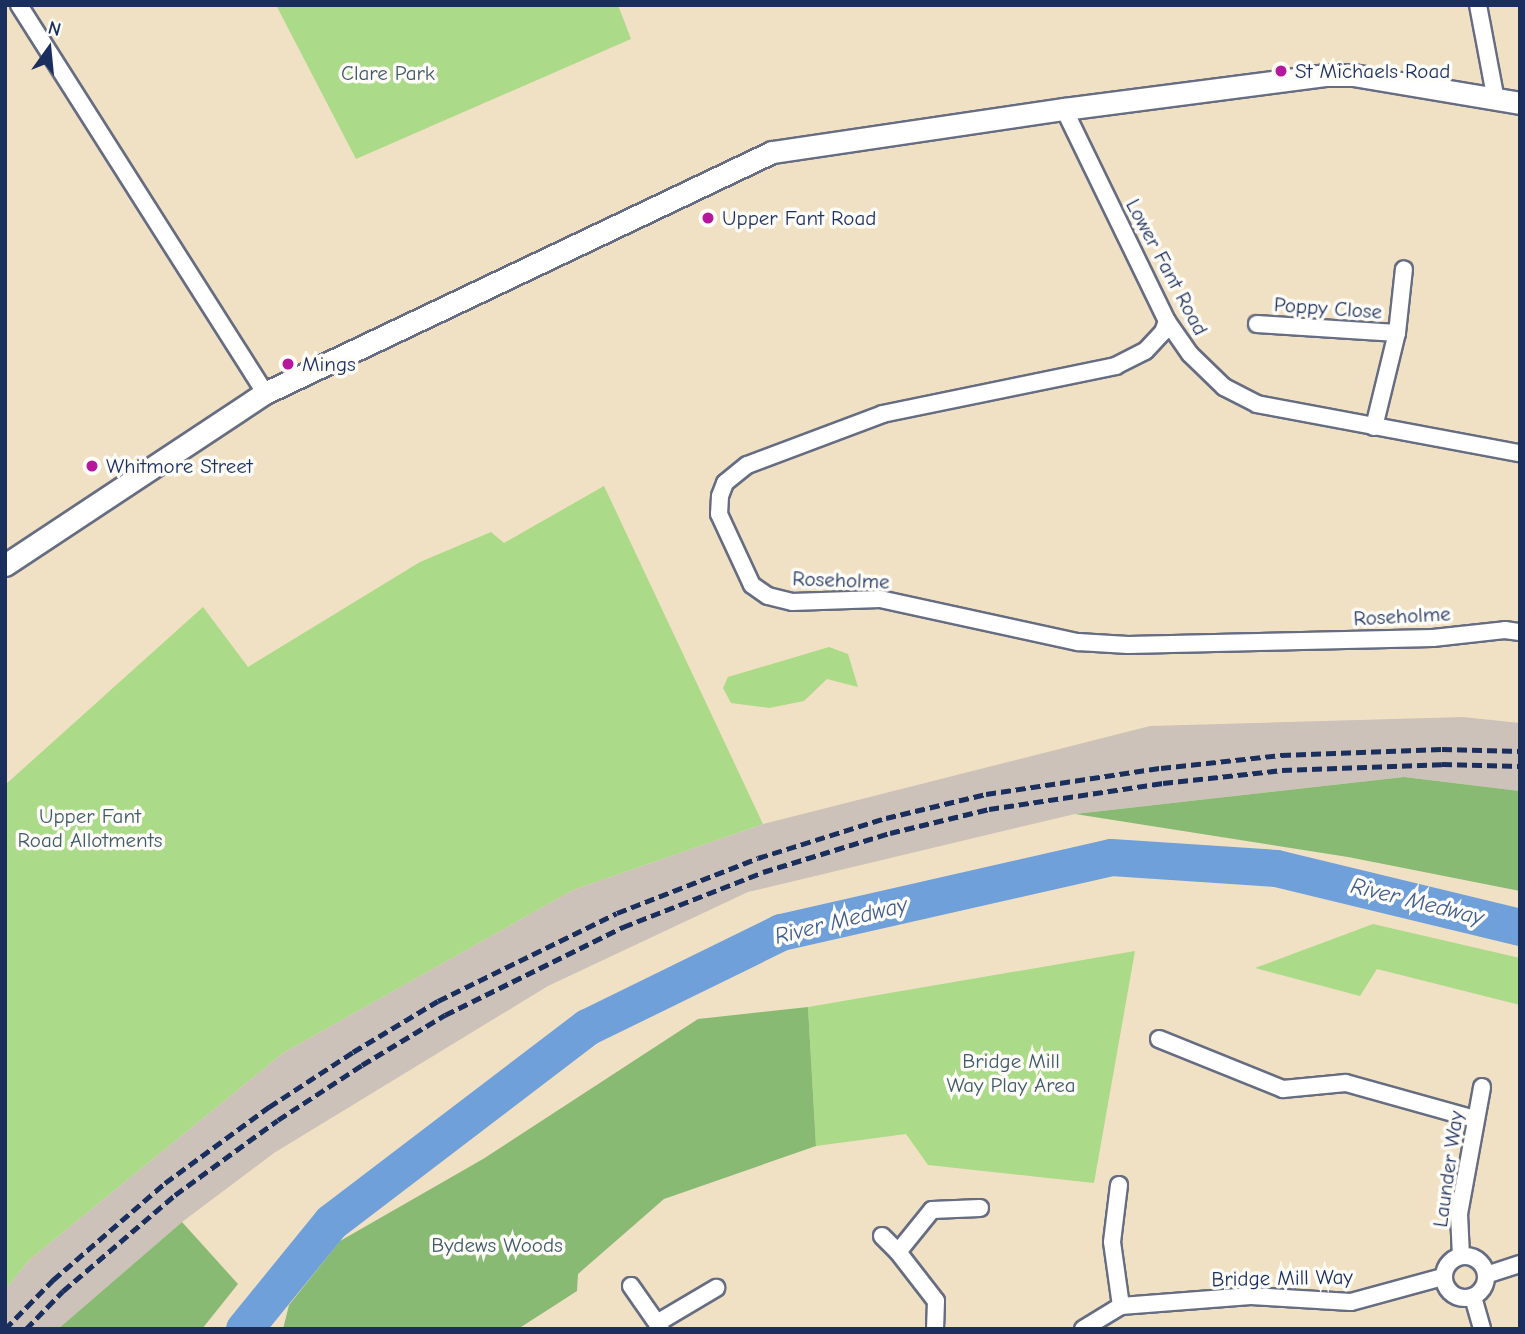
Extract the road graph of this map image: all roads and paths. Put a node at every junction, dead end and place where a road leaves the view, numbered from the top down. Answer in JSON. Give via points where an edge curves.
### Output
{"nodes":[{"id":1,"x":19,"y":5,"type":"edge"},
{"id":2,"x":1478,"y":5,"type":"edge"},
{"id":3,"x":1496,"y":100,"type":"junction"},
{"id":4,"x":1520,"y":103,"type":"edge"},
{"id":5,"x":1064,"y":109,"type":"junction"},
{"id":6,"x":1404,"y":269,"type":"dead end"},
{"id":7,"x":1167,"y":321,"type":"junction"},
{"id":8,"x":1257,"y":324,"type":"dead end"},
{"id":9,"x":1397,"y":333,"type":"junction"},
{"id":10,"x":265,"y":394,"type":"junction"},
{"id":11,"x":1374,"y":427,"type":"junction"},
{"id":12,"x":1520,"y":453,"type":"edge"},
{"id":13,"x":5,"y":565,"type":"edge"},
{"id":14,"x":1520,"y":632,"type":"edge"},
{"id":15,"x":1160,"y":1039,"type":"dead end"},
{"id":16,"x":1482,"y":1087,"type":"dead end"},
{"id":17,"x":1475,"y":1119,"type":"junction"},
{"id":18,"x":1119,"y":1185,"type":"dead end"},
{"id":19,"x":979,"y":1208,"type":"dead end"},
{"id":20,"x":882,"y":1236,"type":"dead end"},
{"id":21,"x":898,"y":1252,"type":"junction"},
{"id":22,"x":1461,"y":1256,"type":"junction"},
{"id":23,"x":1520,"y":1264,"type":"edge"},
{"id":24,"x":1486,"y":1275,"type":"junction"},
{"id":25,"x":1443,"y":1278,"type":"junction"},
{"id":26,"x":631,"y":1286,"type":"dead end"},
{"id":27,"x":716,"y":1288,"type":"dead end"},
{"id":28,"x":1473,"y":1297,"type":"junction"},
{"id":29,"x":1121,"y":1306,"type":"junction"},
{"id":30,"x":659,"y":1326,"type":"edge"},
{"id":31,"x":935,"y":1329,"type":"edge"},
{"id":32,"x":1083,"y":1329,"type":"edge"},
{"id":33,"x":1482,"y":1329,"type":"edge"}],
"edges":[{"from":1,"to":10,"type":"street"},
{"from":2,"to":3,"type":"street"},
{"from":3,"to":4,"type":"street"},
{"from":3,"to":5,"type":"street","via":[[1339,75]]},
{"from":5,"to":7,"type":"street","name":"Lower Fant Road"},
{"from":5,"to":10,"type":"street","via":[[772,152]]},
{"from":6,"to":9,"type":"street","name":"Poppy Close"},
{"from":7,"to":11,"type":"street","name":"Lower Fant Road","via":[[1190,354],[1241,397]]},
{"from":7,"to":14,"type":"street","name":"Roseholme","via":[[1145,351],[1116,366],[883,414],[747,465],[725,483],[719,514],[752,585],[768,596],[792,602],[880,599],[1078,642],[1128,645]]},
{"from":8,"to":9,"type":"street","name":"Poppy Close"},
{"from":9,"to":11,"type":"street","name":"Poppy Close"},
{"from":10,"to":13,"type":"street"},
{"from":11,"to":12,"type":"street","name":"Lower Fant Road"},
{"from":15,"to":17,"type":"street","via":[[1283,1089],[1346,1083]]},
{"from":16,"to":17,"type":"street","name":"Launder Way"},
{"from":17,"to":22,"type":"street","name":"Launder Way","via":[[1459,1214]]},
{"from":18,"to":29,"type":"street","via":[[1112,1242]]},
{"from":19,"to":21,"type":"street","via":[[932,1210]]},
{"from":20,"to":21,"type":"street"},
{"from":21,"to":31,"type":"street","via":[[936,1301]]},
{"from":22,"to":24,"type":"street","name":"Launder Way","via":[[1475,1258]]},
{"from":22,"to":25,"type":"street","name":"Launder Way","via":[[1448,1264]]},
{"from":23,"to":24,"type":"street"},
{"from":24,"to":28,"type":"street","via":[[1483,1289]]},
{"from":25,"to":28,"type":"street","via":[[1453,1296]]},
{"from":25,"to":29,"type":"street","name":"Bridge Mill Way","via":[[1351,1302],[1251,1296]]},
{"from":26,"to":30,"type":"street"},
{"from":27,"to":30,"type":"street"},
{"from":28,"to":33,"type":"street"},
{"from":29,"to":32,"type":"street","name":"Bridge Mill Way"}]}
